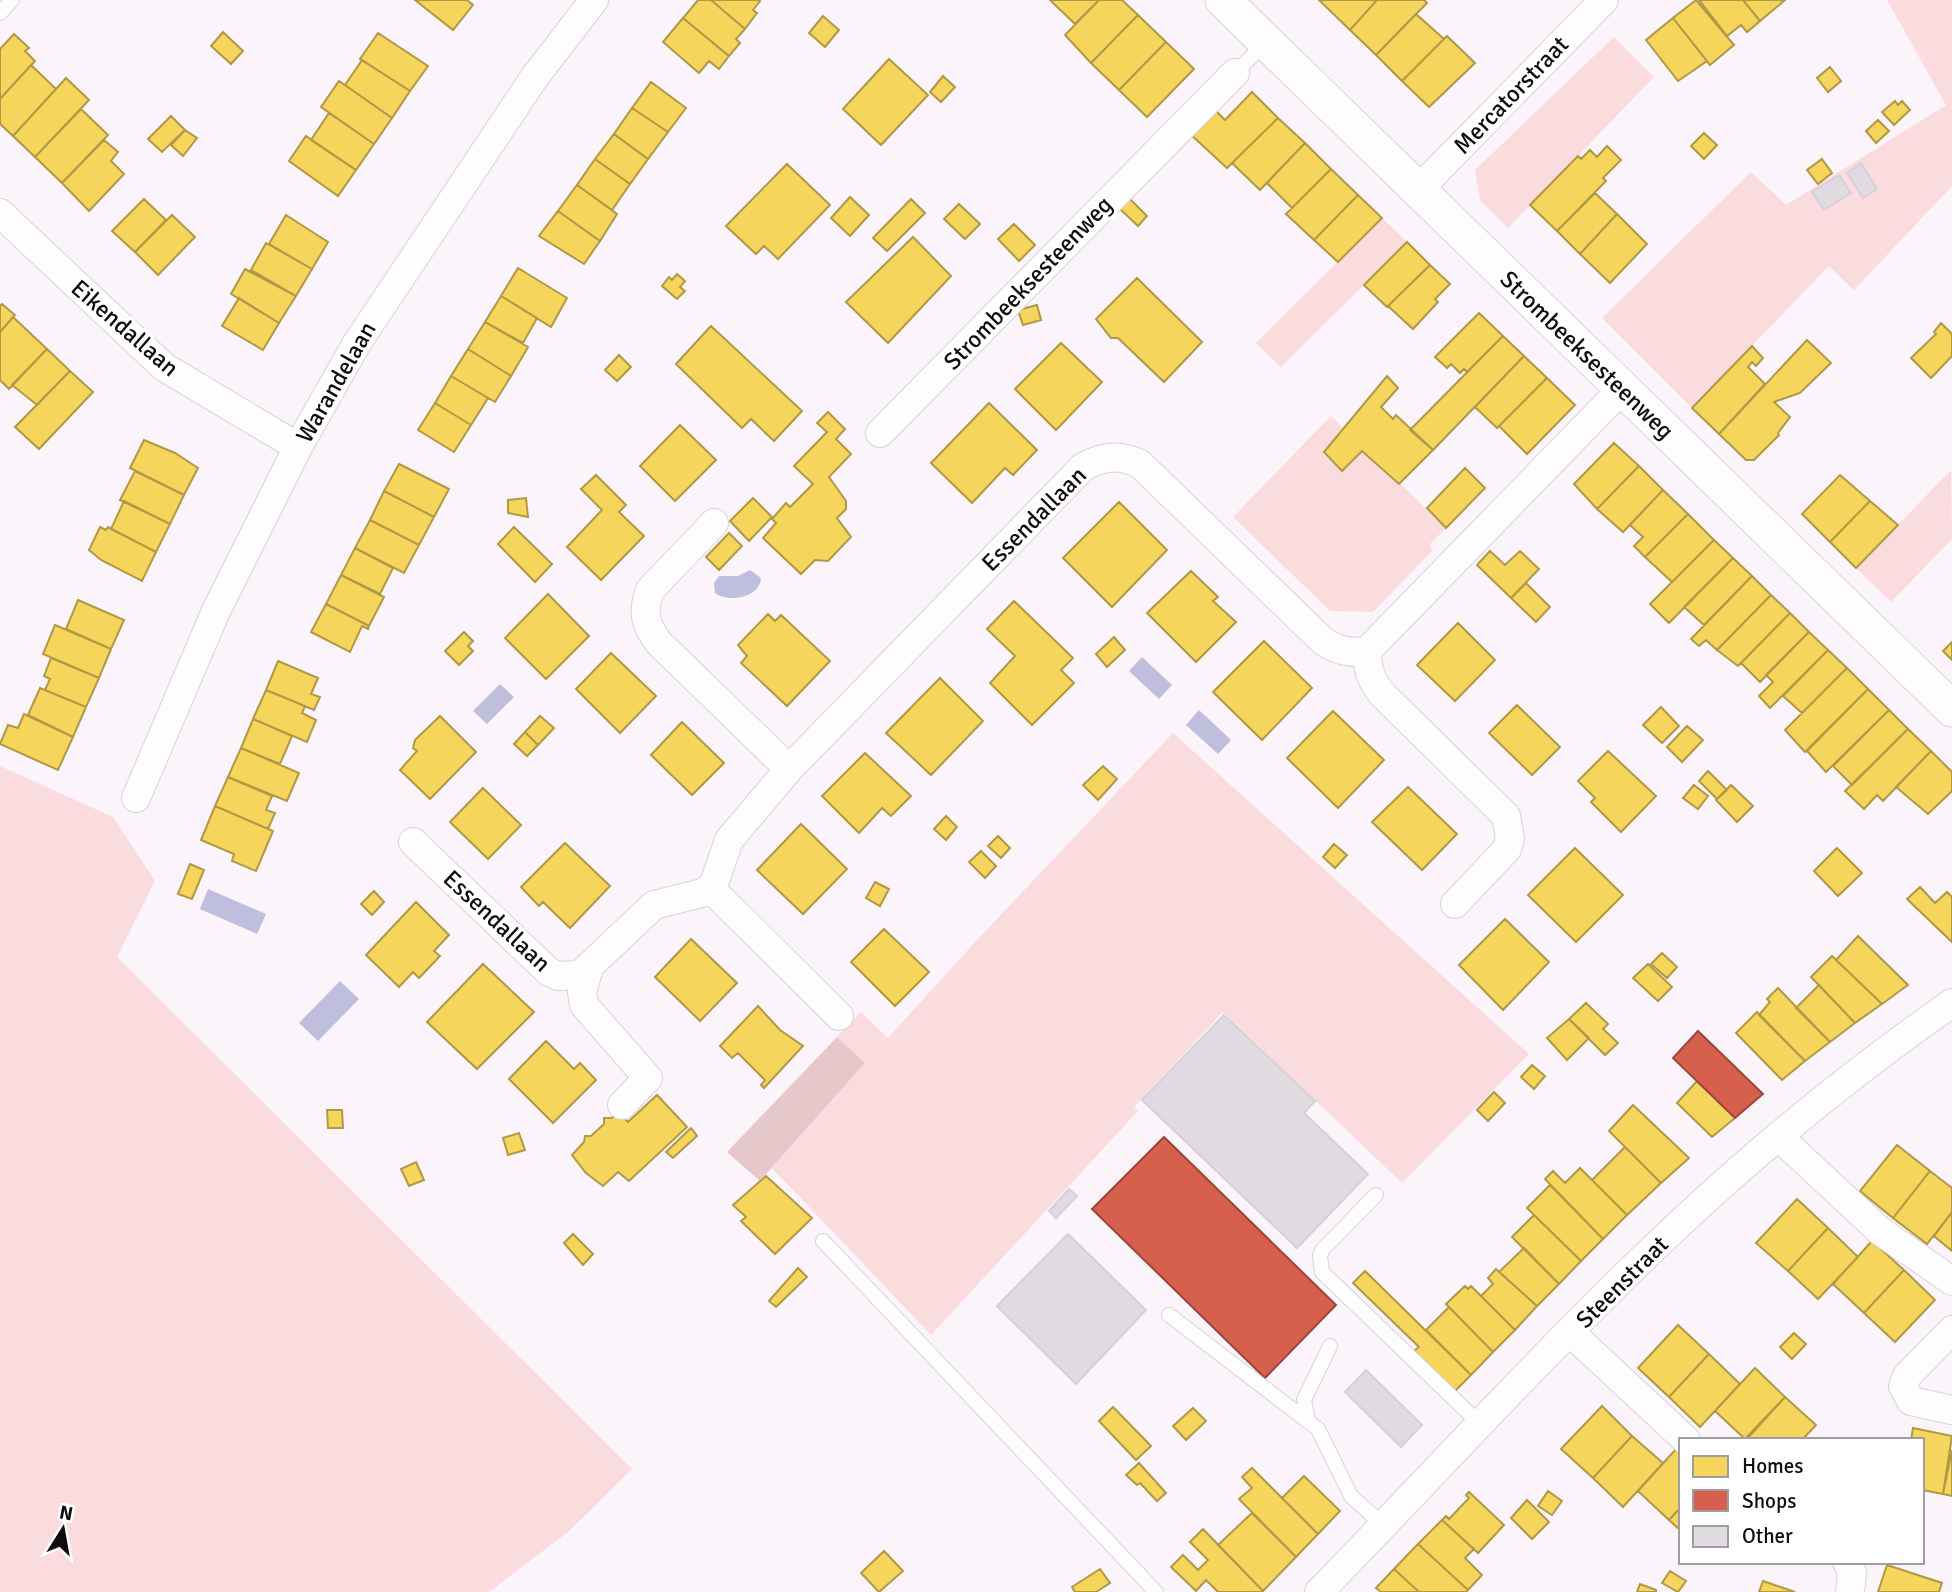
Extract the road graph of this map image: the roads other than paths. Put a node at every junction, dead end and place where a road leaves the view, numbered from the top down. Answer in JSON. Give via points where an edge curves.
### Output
{"nodes":[{"id":1,"x":12,"y":0,"type":"edge"},
{"id":2,"x":594,"y":0,"type":"edge"},
{"id":3,"x":1223,"y":0,"type":"edge"},
{"id":4,"x":1604,"y":0,"type":"edge"},
{"id":5,"x":0,"y":13,"type":"edge"},
{"id":6,"x":1266,"y":42,"type":"junction"},
{"id":7,"x":1235,"y":73,"type":"joint"},
{"id":8,"x":1418,"y":190,"type":"junction"},
{"id":9,"x":0,"y":213,"type":"edge"},
{"id":10,"x":1622,"y":388,"type":"junction"},
{"id":11,"x":880,"y":433,"type":"dead end"},
{"id":12,"x":298,"y":447,"type":"junction"},
{"id":13,"x":714,"y":523,"type":"dead end"},
{"id":14,"x":1367,"y":651,"type":"junction"},
{"id":15,"x":1952,"y":709,"type":"edge"},
{"id":16,"x":789,"y":769,"type":"junction"},
{"id":17,"x":136,"y":798,"type":"dead end"},
{"id":18,"x":413,"y":842,"type":"dead end"},
{"id":19,"x":710,"y":888,"type":"junction"},
{"id":20,"x":1455,"y":904,"type":"dead end"},
{"id":21,"x":589,"y":968,"type":"junction"},
{"id":22,"x":1952,"y":1003,"type":"edge"},
{"id":23,"x":839,"y":1016,"type":"dead end"},
{"id":24,"x":622,"y":1105,"type":"dead end"},
{"id":25,"x":1777,"y":1136,"type":"junction"},
{"id":26,"x":1376,"y":1195,"type":"dead end"},
{"id":27,"x":823,"y":1241,"type":"dead end"},
{"id":28,"x":1952,"y":1281,"type":"edge"},
{"id":29,"x":1169,"y":1315,"type":"dead end"},
{"id":30,"x":1952,"y":1330,"type":"edge"},
{"id":31,"x":1571,"y":1333,"type":"junction"},
{"id":32,"x":1330,"y":1346,"type":"dead end"},
{"id":33,"x":1952,"y":1409,"type":"edge"},
{"id":34,"x":1308,"y":1421,"type":"junction"},
{"id":35,"x":1480,"y":1424,"type":"junction"},
{"id":36,"x":1684,"y":1438,"type":"edge"},
{"id":37,"x":1384,"y":1526,"type":"junction"},
{"id":38,"x":1848,"y":1564,"type":"edge"},
{"id":39,"x":1156,"y":1592,"type":"edge"},
{"id":40,"x":1319,"y":1592,"type":"edge"},
{"id":41,"x":1850,"y":1592,"type":"edge"}],
"edges":[{"from":1,"to":5,"type":"lane"},
{"from":2,"to":12,"type":"street","name":"Warandelaan","via":[[534,78],[389,292]]},
{"from":3,"to":6,"type":"street","name":"Strombeeksesteenweg"},
{"from":4,"to":8,"type":"street","name":"Mercatorstraat"},
{"from":6,"to":7,"type":"lane"},
{"from":6,"to":8,"type":"street","name":"Strombeeksesteenweg"},
{"from":7,"to":11,"type":"street","name":"Strombeeksesteenweg"},
{"from":8,"to":10,"type":"street","name":"Strombeeksesteenweg"},
{"from":9,"to":12,"type":"street","name":"Eikendallaan","via":[[164,367]]},
{"from":10,"to":14,"type":"street"},
{"from":10,"to":15,"type":"street","name":"Strombeeksesteenweg"},
{"from":12,"to":17,"type":"street","name":"Warandelaan","via":[[216,611]]},
{"from":13,"to":16,"type":"street","via":[[650,590],[645,618],[659,643]]},
{"from":14,"to":16,"type":"street","name":"Essendallaan","via":[[1337,650],[1323,641],[1140,464],[1128,458],[1097,459],[1083,467]]},
{"from":14,"to":20,"type":"street","via":[[1372,682],[1499,808],[1510,827],[1507,849]]},
{"from":16,"to":19,"type":"street","name":"Essendallaan","via":[[729,839]]},
{"from":18,"to":21,"type":"street","name":"Essendallaan","via":[[549,972],[569,977]]},
{"from":19,"to":21,"type":"street","name":"Essendallaan","via":[[654,905]]},
{"from":19,"to":23,"type":"street"},
{"from":21,"to":24,"type":"street","name":"Essendallaan","via":[[582,992],[584,1005],[648,1077]]},
{"from":22,"to":25,"type":"street","name":"Steenstraat"},
{"from":25,"to":28,"type":"street","via":[[1880,1231]]},
{"from":25,"to":31,"type":"street","name":"Steenstraat","via":[[1671,1232]]},
{"from":26,"to":35,"type":"lane","via":[[1323,1249],[1322,1272]]},
{"from":27,"to":39,"type":"lane"},
{"from":29,"to":34,"type":"lane"},
{"from":30,"to":33,"type":"street","via":[[1907,1376],[1903,1386],[1911,1401]]},
{"from":31,"to":35,"type":"street","name":"Steenstraat"},
{"from":31,"to":36,"type":"street"},
{"from":32,"to":34,"type":"lane","via":[[1304,1400]]},
{"from":34,"to":37,"type":"lane","via":[[1322,1432],[1351,1496]]},
{"from":35,"to":37,"type":"street","name":"Steenstraat"},
{"from":37,"to":40,"type":"street","name":"Steenstraat"},
{"from":38,"to":41,"type":"street"}]}
